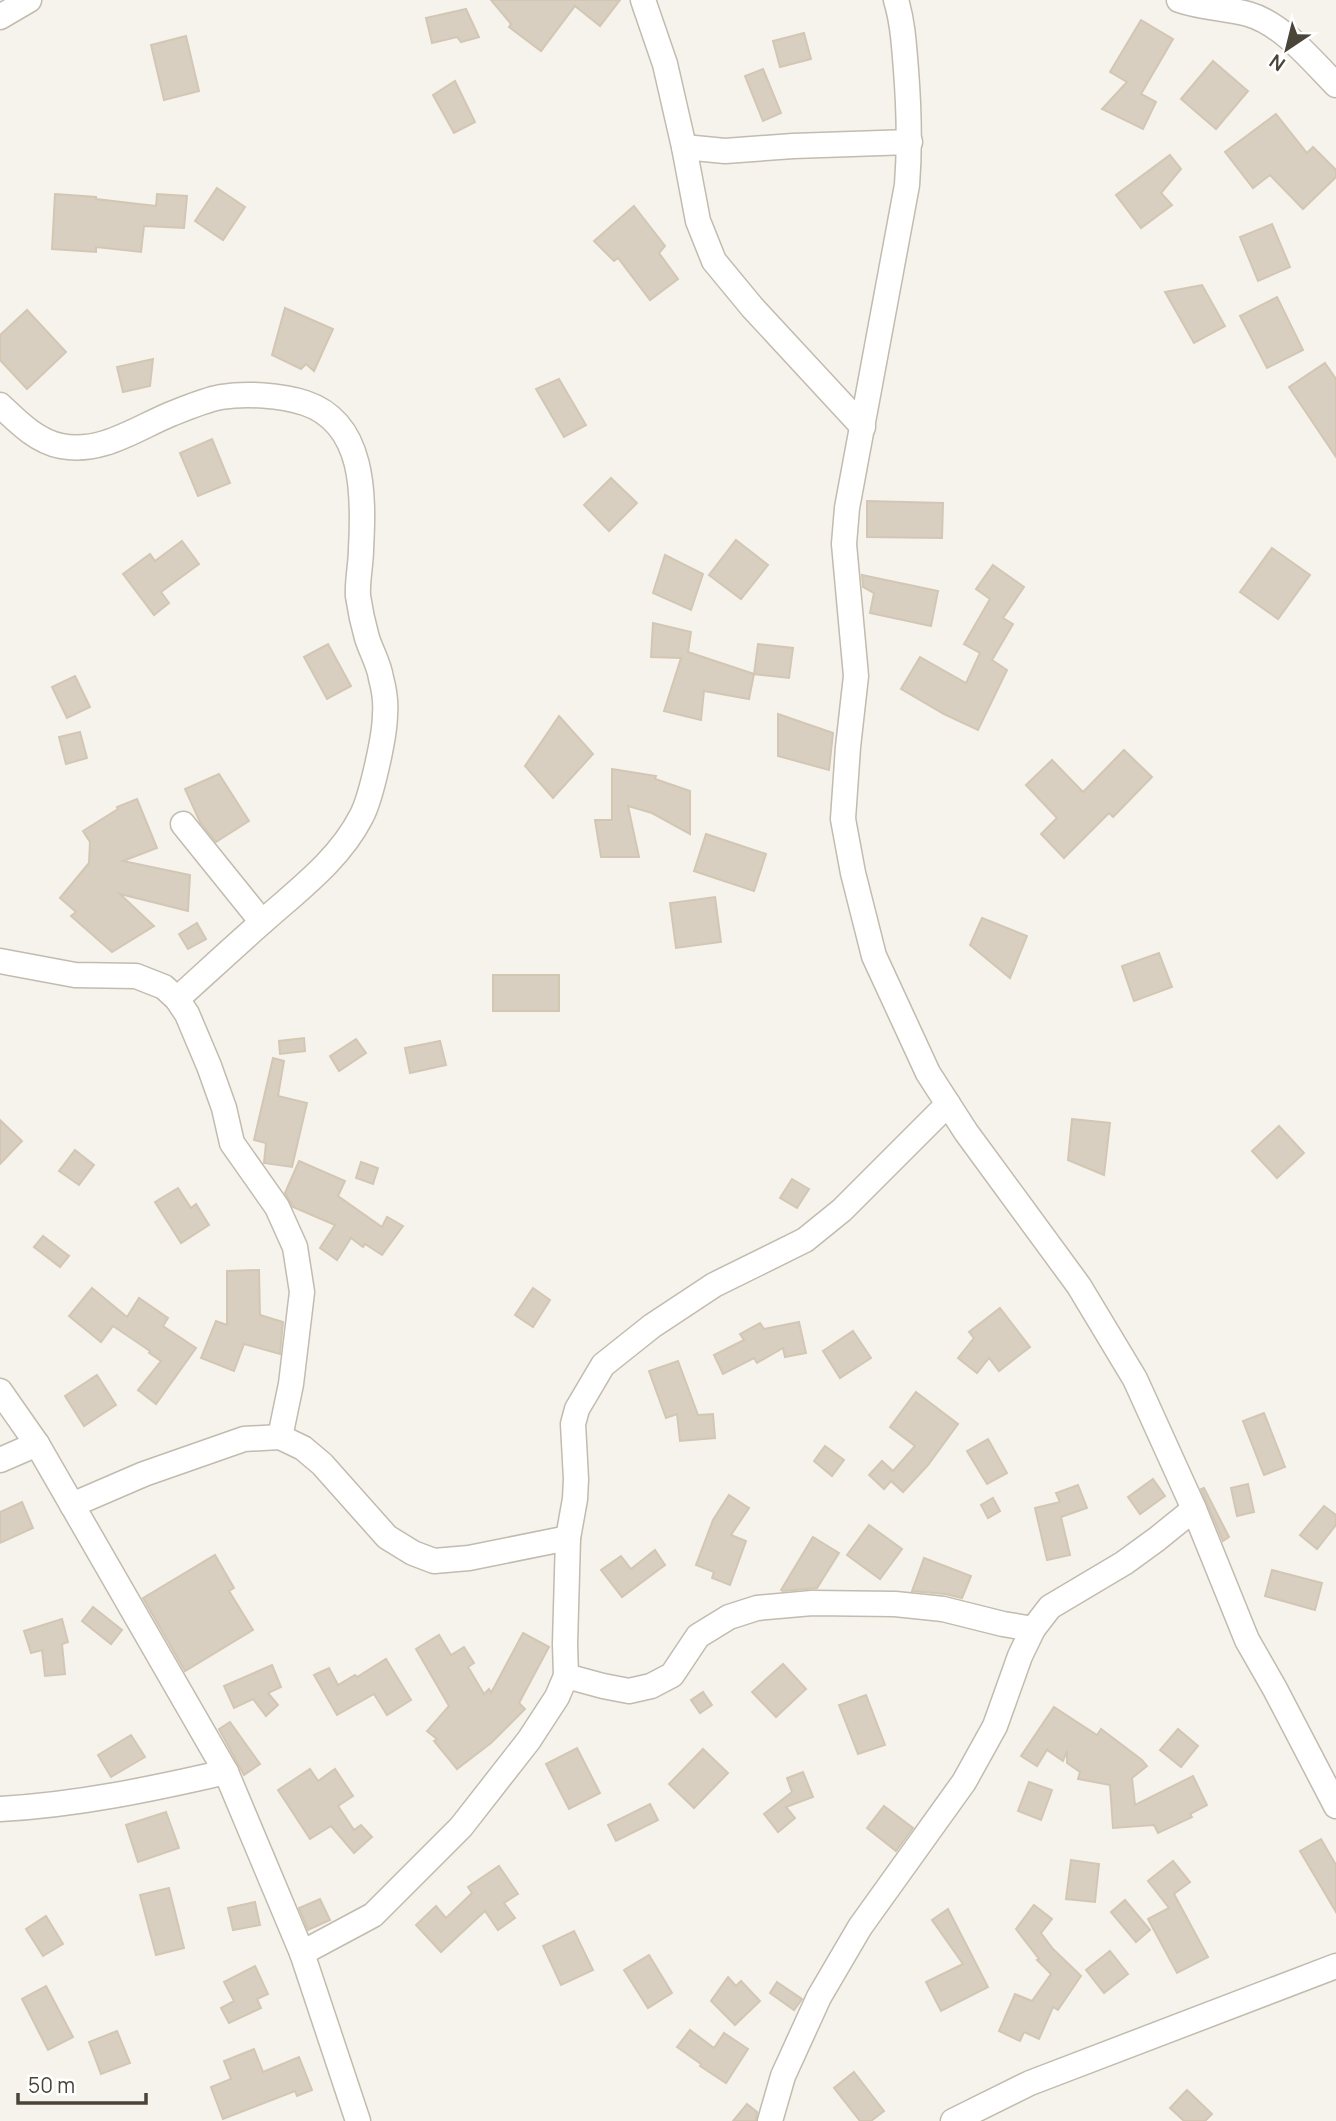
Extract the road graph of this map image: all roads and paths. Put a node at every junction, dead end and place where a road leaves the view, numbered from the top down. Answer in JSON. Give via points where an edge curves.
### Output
{"nodes":[{"id":1,"x":29,"y":0,"type":"edge"},
{"id":2,"x":643,"y":0,"type":"edge"},
{"id":3,"x":896,"y":0,"type":"edge"},
{"id":4,"x":1179,"y":0,"type":"edge"},
{"id":5,"x":1249,"y":5,"type":"edge"},
{"id":6,"x":0,"y":17,"type":"edge"},
{"id":7,"x":1336,"y":85,"type":"edge"},
{"id":8,"x":910,"y":142,"type":"junction"},
{"id":9,"x":684,"y":147,"type":"junction"},
{"id":10,"x":0,"y":405,"type":"edge"},
{"id":11,"x":863,"y":427,"type":"junction"},
{"id":12,"x":183,"y":824,"type":"dead end"},
{"id":13,"x":262,"y":922,"type":"junction"},
{"id":14,"x":0,"y":961,"type":"edge"},
{"id":15,"x":177,"y":999,"type":"junction"},
{"id":16,"x":948,"y":1104,"type":"junction"},
{"id":17,"x":0,"y":1391,"type":"edge"},
{"id":18,"x":280,"y":1437,"type":"junction"},
{"id":19,"x":37,"y":1444,"type":"junction"},
{"id":20,"x":0,"y":1460,"type":"edge"},
{"id":21,"x":72,"y":1505,"type":"junction"},
{"id":22,"x":1194,"y":1508,"type":"junction"},
{"id":23,"x":568,"y":1538,"type":"junction"},
{"id":24,"x":1033,"y":1629,"type":"junction"},
{"id":25,"x":566,"y":1676,"type":"junction"},
{"id":26,"x":226,"y":1772,"type":"junction"},
{"id":27,"x":1336,"y":1806,"type":"edge"},
{"id":28,"x":0,"y":1809,"type":"edge"},
{"id":29,"x":302,"y":1953,"type":"junction"},
{"id":30,"x":1336,"y":1966,"type":"edge"},
{"id":31,"x":358,"y":2121,"type":"edge"},
{"id":32,"x":770,"y":2121,"type":"edge"},
{"id":33,"x":953,"y":2121,"type":"edge"}],
"edges":[{"from":1,"to":6,"type":"street"},
{"from":2,"to":9,"type":"street","via":[[665,64]]},
{"from":3,"to":8,"type":"street","via":[[903,22]]},
{"from":4,"to":5,"type":"street","via":[[1213,8]]},
{"from":5,"to":7,"type":"street"},
{"from":8,"to":9,"type":"street","via":[[725,151]]},
{"from":8,"to":11,"type":"street","via":[[907,186]]},
{"from":9,"to":11,"type":"street","via":[[698,221],[714,261]]},
{"from":10,"to":13,"type":"street","via":[[26,430],[45,440],[80,446],[123,437],[170,414],[221,397],[275,396],[320,409],[338,423],[352,445],[362,500],[358,593],[366,635],[381,676],[386,715],[363,814],[348,841]]},
{"from":11,"to":16,"type":"street","via":[[845,544],[856,676],[843,819],[874,956],[928,1073]]},
{"from":12,"to":13,"type":"street"},
{"from":13,"to":15,"type":"street"},
{"from":14,"to":15,"type":"street","via":[[75,975],[136,976],[163,987]]},
{"from":15,"to":18,"type":"street","via":[[201,1043],[232,1143],[278,1207],[295,1247],[302,1292]]},
{"from":16,"to":22,"type":"street","via":[[1079,1286],[1135,1379]]},
{"from":16,"to":23,"type":"street","via":[[842,1210],[805,1240],[715,1285],[603,1365],[573,1424],[576,1479]]},
{"from":17,"to":19,"type":"street"},
{"from":18,"to":21,"type":"street","via":[[244,1439]]},
{"from":18,"to":23,"type":"street","via":[[322,1464],[387,1537],[434,1561]]},
{"from":19,"to":20,"type":"street"},
{"from":19,"to":21,"type":"street"},
{"from":21,"to":26,"type":"street"},
{"from":22,"to":24,"type":"street","via":[[1124,1563],[1050,1607]]},
{"from":22,"to":27,"type":"street","via":[[1247,1640]]},
{"from":23,"to":25,"type":"street"},
{"from":24,"to":25,"type":"street","via":[[943,1609],[895,1604],[757,1608],[729,1617],[698,1636],[671,1675],[652,1686],[629,1691]]},
{"from":24,"to":32,"type":"street","via":[[995,1726],[964,1782],[859,1927],[819,1997],[783,2076]]},
{"from":25,"to":29,"type":"street","via":[[529,1740],[461,1827],[373,1915]]},
{"from":26,"to":28,"type":"street","via":[[144,1790]]},
{"from":26,"to":29,"type":"street"},
{"from":29,"to":31,"type":"street"},
{"from":30,"to":33,"type":"street","via":[[1030,2083]]}]}
